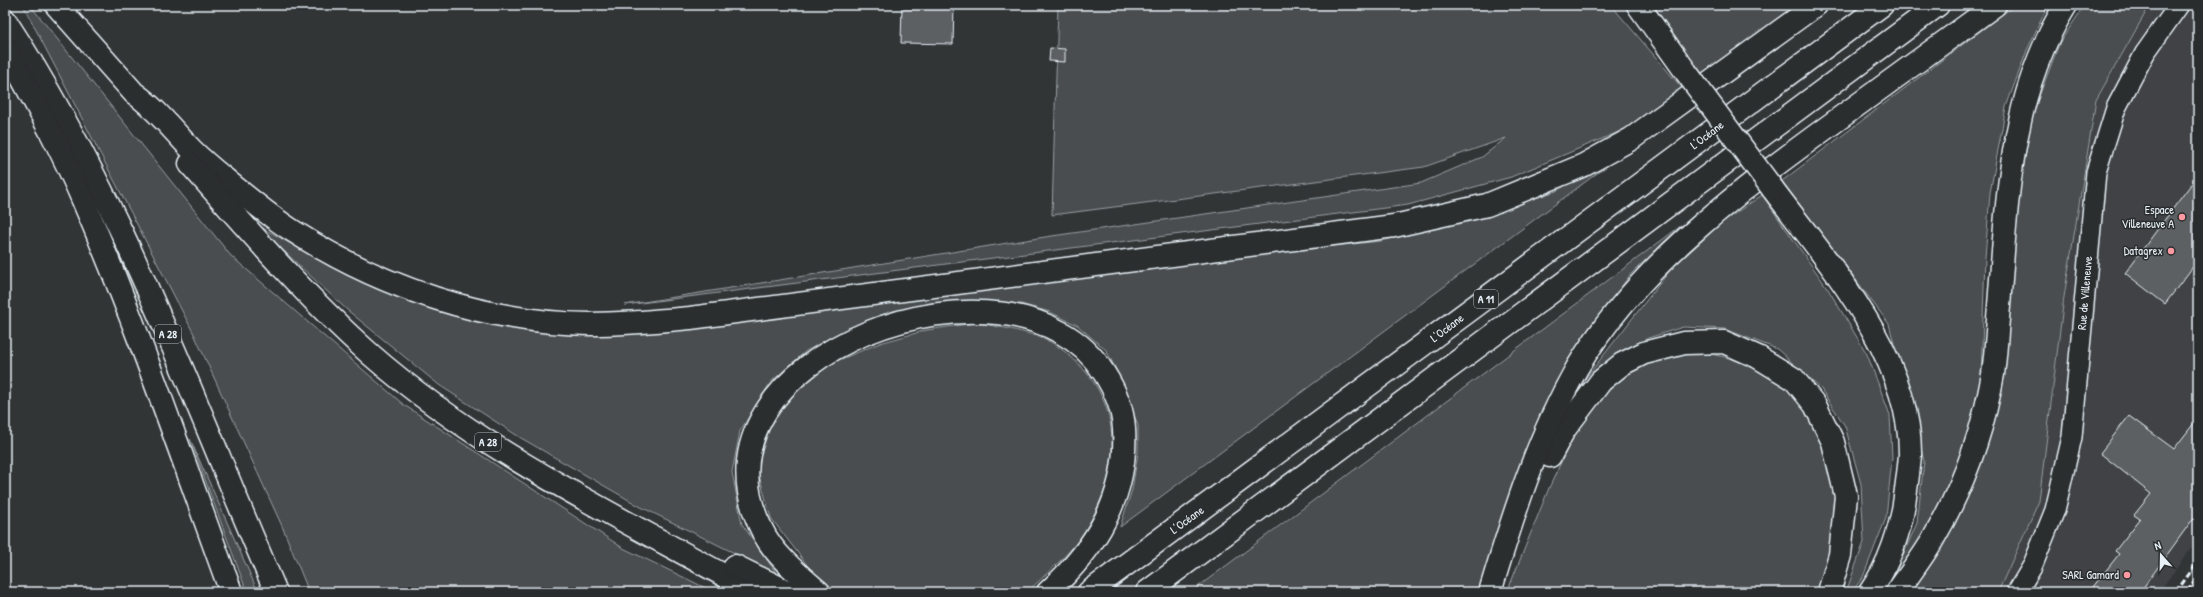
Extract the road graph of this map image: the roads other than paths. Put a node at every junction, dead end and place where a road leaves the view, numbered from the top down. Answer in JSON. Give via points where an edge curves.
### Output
{"nodes":[{"id":1,"x":56,"y":5,"type":"edge"},
{"id":2,"x":1638,"y":5,"type":"edge"},
{"id":3,"x":1816,"y":5,"type":"edge"},
{"id":4,"x":1882,"y":5,"type":"edge"},
{"id":5,"x":1938,"y":5,"type":"edge"},
{"id":6,"x":1995,"y":5,"type":"edge"},
{"id":7,"x":2066,"y":5,"type":"edge"},
{"id":8,"x":2179,"y":5,"type":"edge"},
{"id":9,"x":5,"y":20,"type":"edge"},
{"id":10,"x":5,"y":47,"type":"edge"},
{"id":11,"x":134,"y":93,"type":"junction"},
{"id":12,"x":1507,"y":537,"type":"junction"},
{"id":13,"x":662,"y":542,"type":"junction"},
{"id":14,"x":231,"y":592,"type":"edge"},
{"id":15,"x":276,"y":592,"type":"edge"},
{"id":16,"x":754,"y":592,"type":"edge"},
{"id":17,"x":788,"y":592,"type":"edge"},
{"id":18,"x":819,"y":592,"type":"edge"},
{"id":19,"x":1048,"y":592,"type":"edge"},
{"id":20,"x":1089,"y":592,"type":"edge"},
{"id":21,"x":1147,"y":592,"type":"edge"},
{"id":22,"x":1490,"y":592,"type":"edge"},
{"id":23,"x":1829,"y":592,"type":"edge"},
{"id":24,"x":1870,"y":592,"type":"edge"},
{"id":25,"x":1897,"y":592,"type":"edge"},
{"id":26,"x":2017,"y":592,"type":"edge"}],
"edges":[{"from":1,"to":11,"type":"highway","number":"A 28"},
{"from":2,"to":24,"type":"highway","bridge":true,"via":[[1864,314],[1886,356],[1899,390],[1910,453],[1902,521],[1878,581]]},
{"from":3,"to":11,"type":"highway","via":[[1631,140],[1584,165],[1487,205],[1439,218],[690,318],[634,323],[542,321],[496,313],[424,294],[377,276],[291,230],[214,170],[147,102]]},
{"from":4,"to":20,"type":"highway","name":"L’Océane","number":"A 11"},
{"from":5,"to":21,"type":"highway"},
{"from":6,"to":12,"type":"highway","via":[[1733,198],[1664,258],[1620,307],[1577,368],[1530,468]]},
{"from":7,"to":25,"type":"highway","via":[[2037,65],[2011,163],[1995,354],[1983,417],[1957,491],[1932,541]]},
{"from":8,"to":26,"type":"street","name":"Rue de Villeneuve","via":[[2145,53],[2116,108],[2096,172],[2072,437],[2055,510],[2032,567]]},
{"from":9,"to":15,"type":"highway","number":"A 28","via":[[74,136],[139,268]]},
{"from":10,"to":14,"type":"highway","via":[[82,198],[114,274]]},
{"from":11,"to":13,"type":"highway","number":"A 28","via":[[141,108],[259,243],[371,354],[414,389],[480,436],[534,470]]},
{"from":12,"to":22,"type":"highway"},
{"from":12,"to":23,"type":"highway","via":[[1518,528],[1542,470],[1564,430],[1601,380],[1622,364],[1644,353],[1684,342],[1724,342],[1758,357],[1794,379],[1815,405],[1833,442],[1846,496],[1840,555]]},
{"from":13,"to":16,"type":"highway","number":"A 28"},
{"from":13,"to":17,"type":"highway","via":[[680,539]]},
{"from":18,"to":19,"type":"highway","via":[[773,548],[755,513],[748,487],[748,462],[762,418],[774,398],[794,376],[844,343],[875,330],[935,316],[985,313],[1010,314],[1030,320],[1074,340],[1110,382],[1120,407],[1123,423],[1122,474],[1114,502],[1089,546]]}]}
